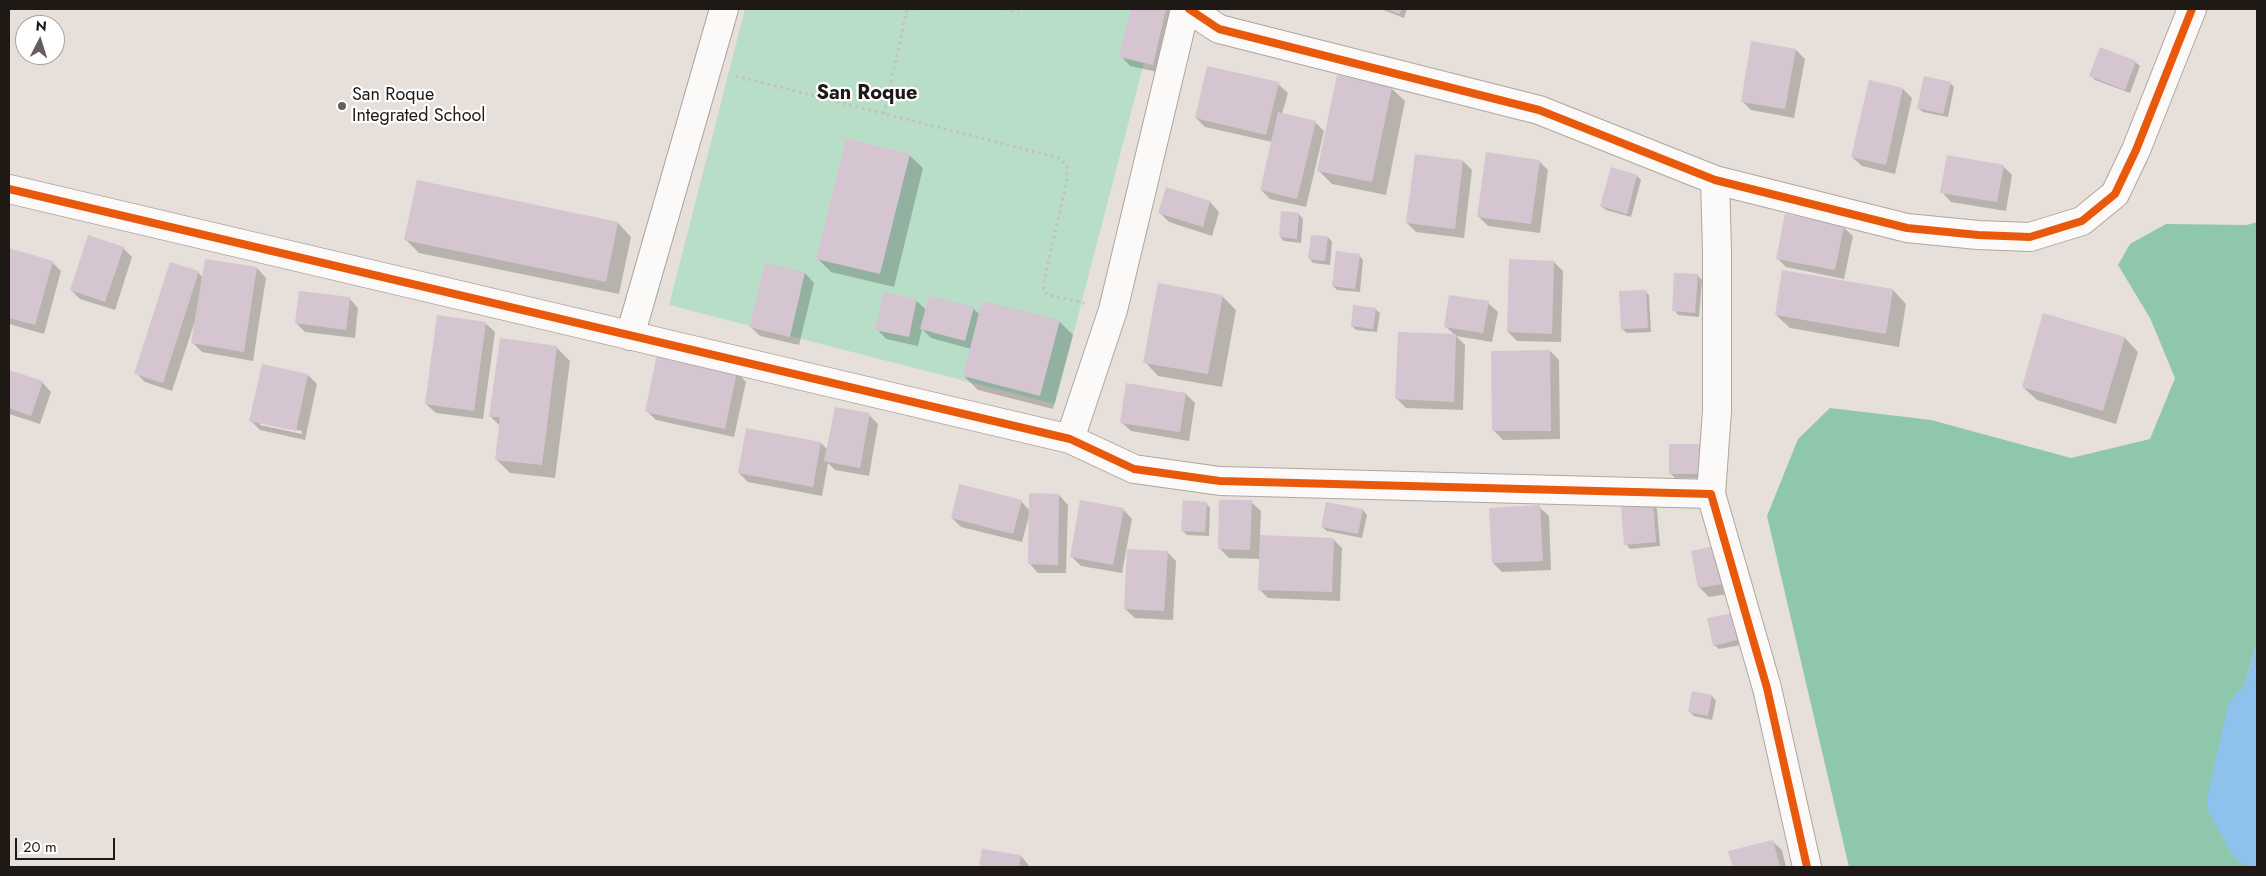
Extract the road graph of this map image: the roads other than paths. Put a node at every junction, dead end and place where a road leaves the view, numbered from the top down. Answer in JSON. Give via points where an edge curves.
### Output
{"nodes":[{"id":1,"x":724,"y":9,"type":"edge"},
{"id":2,"x":1185,"y":9,"type":"edge"},
{"id":3,"x":1189,"y":9,"type":"edge"},
{"id":4,"x":2192,"y":9,"type":"edge"},
{"id":5,"x":1715,"y":180,"type":"junction"},
{"id":6,"x":9,"y":189,"type":"edge"},
{"id":7,"x":630,"y":336,"type":"junction"},
{"id":8,"x":1070,"y":439,"type":"junction"},
{"id":9,"x":1711,"y":494,"type":"junction"},
{"id":10,"x":1807,"y":867,"type":"edge"}],
"edges":[{"from":1,"to":7,"type":"street"},
{"from":2,"to":8,"type":"street","via":[[1113,310]]},
{"from":3,"to":5,"type":"street","via":[[1219,29],[1539,110]]},
{"from":4,"to":5,"type":"street","via":[[2116,194],[2082,221],[2030,237],[1907,228]]},
{"from":5,"to":9,"type":"street","via":[[1717,401]]},
{"from":6,"to":7,"type":"street"},
{"from":7,"to":8,"type":"street"},
{"from":8,"to":9,"type":"street","via":[[1134,470],[1220,481]]},
{"from":9,"to":10,"type":"street","via":[[1767,688]]}]}
